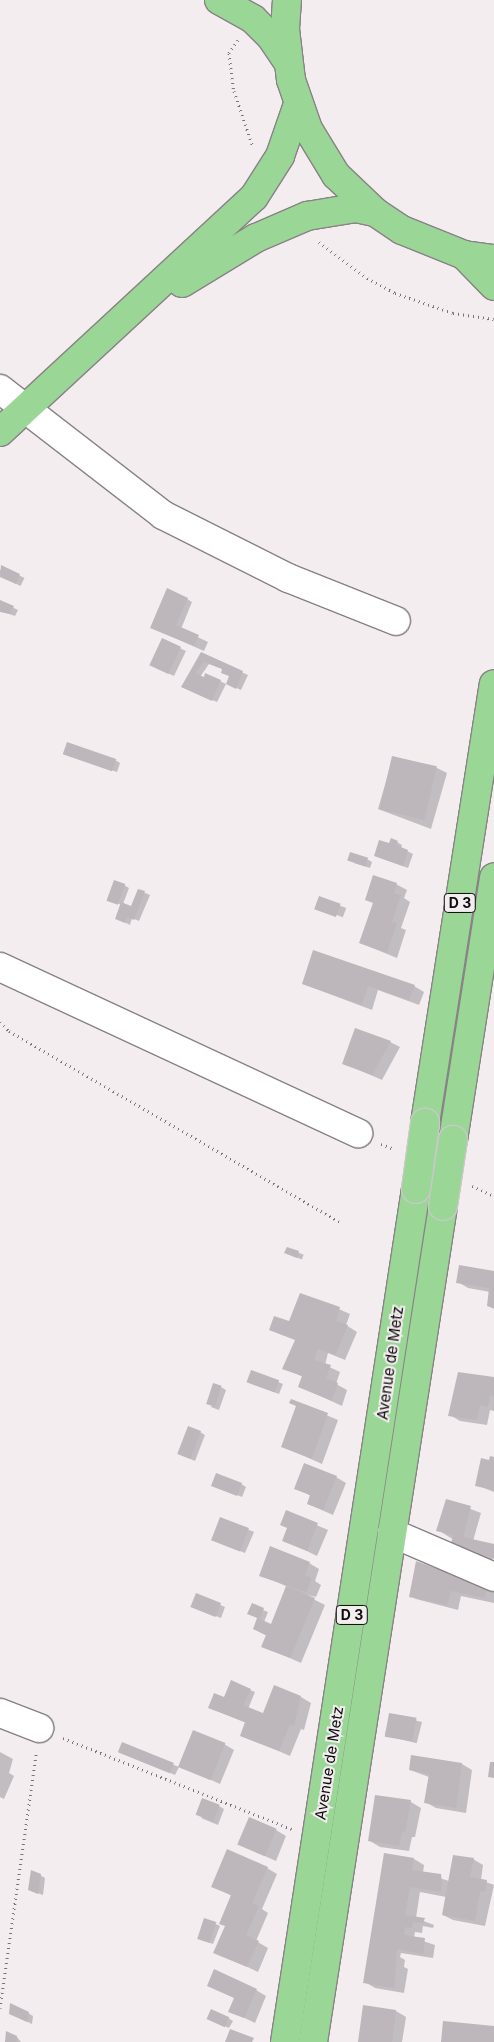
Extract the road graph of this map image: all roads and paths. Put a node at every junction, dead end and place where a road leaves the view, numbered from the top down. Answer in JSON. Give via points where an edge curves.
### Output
{"nodes":[{"id":1,"x":219,"y":0,"type":"edge"},
{"id":2,"x":287,"y":0,"type":"edge"},
{"id":3,"x":287,"y":61,"type":"junction"},
{"id":4,"x":298,"y":104,"type":"junction"},
{"id":5,"x":374,"y":212,"type":"junction"},
{"id":6,"x":464,"y":255,"type":"junction"},
{"id":7,"x":494,"y":259,"type":"edge"},
{"id":8,"x":494,"y":286,"type":"edge"},
{"id":9,"x":128,"y":317,"type":"junction"},
{"id":10,"x":0,"y":389,"type":"edge"},
{"id":11,"x":26,"y":408,"type":"junction"},
{"id":12,"x":0,"y":432,"type":"edge"},
{"id":13,"x":396,"y":621,"type":"dead end"},
{"id":14,"x":494,"y":684,"type":"edge"},
{"id":15,"x":494,"y":877,"type":"edge"},
{"id":16,"x":0,"y":967,"type":"edge"},
{"id":17,"x":0,"y":1022,"type":"edge"},
{"id":18,"x":358,"y":1133,"type":"dead end"},
{"id":19,"x":340,"y":1222,"type":"dead end"},
{"id":20,"x":392,"y":1533,"type":"junction"},
{"id":21,"x":494,"y":1577,"type":"edge"},
{"id":22,"x":0,"y":1713,"type":"edge"},
{"id":23,"x":39,"y":1728,"type":"junction"},
{"id":24,"x":317,"y":1839,"type":"junction"},
{"id":25,"x":0,"y":2008,"type":"edge"},
{"id":26,"x":285,"y":2042,"type":"edge"},
{"id":27,"x":313,"y":2042,"type":"edge"}],
"edges":[{"from":1,"to":3,"type":"main road","via":[[253,19],[271,37]]},
{"from":2,"to":3,"type":"main road"},
{"from":3,"to":4,"type":"main road"},
{"from":4,"to":5,"type":"main road","via":[[308,129],[336,175]]},
{"from":4,"to":9,"type":"main road","via":[[280,156],[254,197]]},
{"from":5,"to":6,"type":"main road","via":[[402,230]]},
{"from":5,"to":9,"type":"main road","via":[[356,208],[329,210],[283,224],[228,254]]},
{"from":6,"to":7,"type":"main road"},
{"from":6,"to":8,"type":"main road"},
{"from":9,"to":11,"type":"main road"},
{"from":10,"to":11,"type":"street"},
{"from":11,"to":12,"type":"main road"},
{"from":11,"to":13,"type":"street","via":[[163,515],[288,578]]},
{"from":14,"to":24,"type":"main road","name":"Avenue de Metz","number":"D 3","bridge":true},
{"from":15,"to":20,"type":"main road","name":"Avenue de Metz","number":"D 3","bridge":true},
{"from":16,"to":18,"type":"street"},
{"from":17,"to":19,"type":"path","via":[[9,1031]]},
{"from":20,"to":21,"type":"street"},
{"from":20,"to":27,"type":"main road","name":"Avenue de Metz","number":"D 3"},
{"from":22,"to":23,"type":"street"},
{"from":23,"to":24,"type":"path"},
{"from":23,"to":25,"type":"path"},
{"from":24,"to":26,"type":"main road","name":"Avenue de Metz","number":"D 3"}]}
